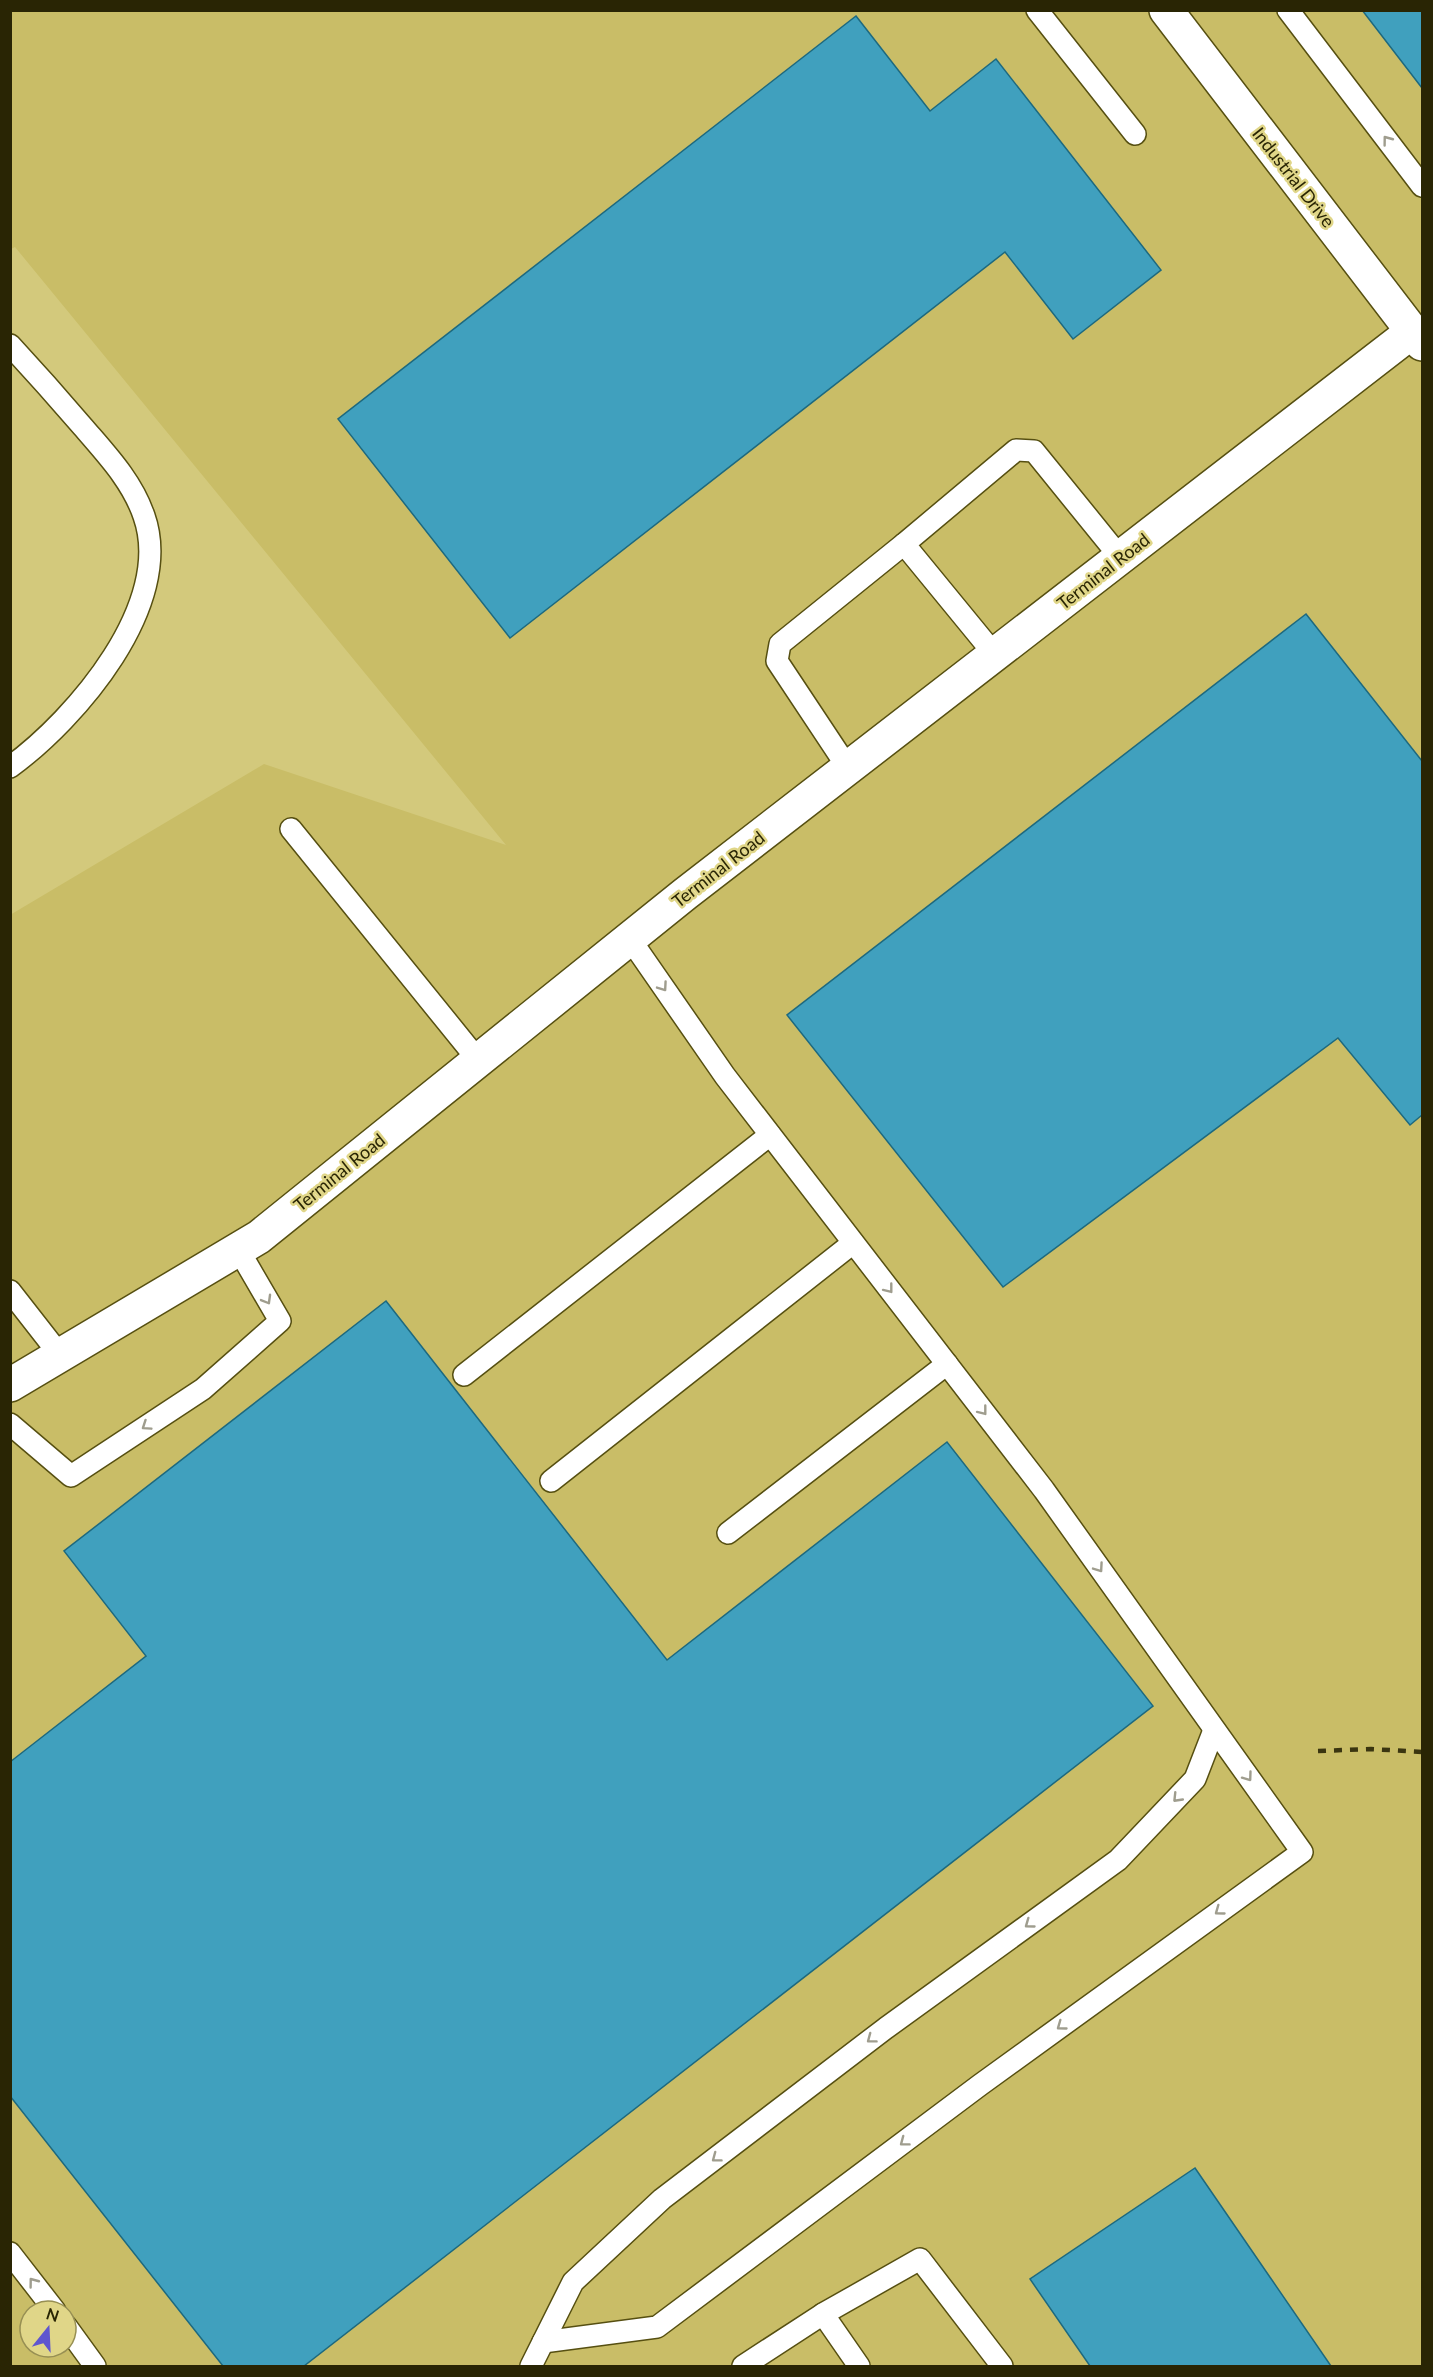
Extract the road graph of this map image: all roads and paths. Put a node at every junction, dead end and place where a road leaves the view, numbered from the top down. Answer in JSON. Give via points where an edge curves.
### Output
{"nodes":[{"id":1,"x":1037,"y":10,"type":"edge"},
{"id":2,"x":1166,"y":10,"type":"edge"},
{"id":3,"x":1288,"y":10,"type":"edge"},
{"id":4,"x":1135,"y":134,"type":"dead end"},
{"id":5,"x":1422,"y":186,"type":"edge"},
{"id":6,"x":1419,"y":333,"type":"edge"},
{"id":7,"x":10,"y":345,"type":"edge"},
{"id":8,"x":904,"y":544,"type":"junction"},
{"id":9,"x":1120,"y":557,"type":"junction"},
{"id":10,"x":995,"y":655,"type":"junction"},
{"id":11,"x":10,"y":768,"type":"edge"},
{"id":12,"x":848,"y":768,"type":"junction"},
{"id":13,"x":291,"y":830,"type":"dead end"},
{"id":14,"x":630,"y":939,"type":"junction"},
{"id":15,"x":478,"y":1060,"type":"junction"},
{"id":16,"x":770,"y":1135,"type":"junction"},
{"id":17,"x":853,"y":1243,"type":"junction"},
{"id":18,"x":238,"y":1249,"type":"junction"},
{"id":19,"x":10,"y":1291,"type":"edge"},
{"id":20,"x":60,"y":1355,"type":"junction"},
{"id":21,"x":947,"y":1364,"type":"junction"},
{"id":22,"x":464,"y":1375,"type":"dead end"},
{"id":23,"x":10,"y":1384,"type":"edge"},
{"id":24,"x":10,"y":1424,"type":"edge"},
{"id":25,"x":551,"y":1481,"type":"dead end"},
{"id":26,"x":728,"y":1533,"type":"dead end"},
{"id":27,"x":1214,"y":1730,"type":"junction"},
{"id":28,"x":10,"y":2253,"type":"edge"},
{"id":29,"x":46,"y":2299,"type":"edge"},
{"id":30,"x":823,"y":2314,"type":"junction"},
{"id":31,"x":543,"y":2342,"type":"junction"},
{"id":32,"x":78,"y":2343,"type":"edge"},
{"id":33,"x":95,"y":2367,"type":"edge"},
{"id":34,"x":531,"y":2367,"type":"edge"},
{"id":35,"x":743,"y":2367,"type":"edge"},
{"id":36,"x":859,"y":2367,"type":"edge"},
{"id":37,"x":1002,"y":2367,"type":"edge"}],
"edges":[{"from":1,"to":4,"type":"lane"},
{"from":2,"to":6,"type":"street","name":"Industrial Drive"},
{"from":5,"to":3,"type":"lane","one_way":true},
{"from":6,"to":9,"type":"street","name":"Terminal Road"},
{"from":7,"to":11,"type":"lane","via":[[124,475],[145,517],[151,550],[142,599],[117,650],[84,698]]},
{"from":8,"to":9,"type":"lane","via":[[1016,450],[1034,451]]},
{"from":8,"to":10,"type":"lane"},
{"from":8,"to":12,"type":"lane","via":[[780,644],[777,661]]},
{"from":9,"to":10,"type":"street","name":"Terminal Road"},
{"from":10,"to":12,"type":"street","name":"Terminal Road"},
{"from":12,"to":14,"type":"street","name":"Terminal Road"},
{"from":13,"to":15,"type":"lane"},
{"from":14,"to":15,"type":"street","name":"Terminal Road"},
{"from":14,"to":16,"type":"lane","one_way":true},
{"from":15,"to":18,"type":"street","name":"Terminal Road","via":[[259,1237]]},
{"from":16,"to":17,"type":"lane"},
{"from":16,"to":22,"type":"lane"},
{"from":17,"to":21,"type":"lane","one_way":true},
{"from":17,"to":25,"type":"lane"},
{"from":18,"to":20,"type":"street","name":"Terminal Road"},
{"from":18,"to":24,"type":"lane","one_way":true,"via":[[280,1321],[203,1389],[71,1476]]},
{"from":19,"to":20,"type":"lane"},
{"from":20,"to":23,"type":"street","name":"Terminal Road"},
{"from":21,"to":26,"type":"lane"},
{"from":21,"to":27,"type":"lane","one_way":true,"via":[[1044,1490]]},
{"from":27,"to":31,"type":"lane","one_way":true,"via":[[1195,1779],[1118,1860],[886,2028],[662,2199],[573,2282]]},
{"from":27,"to":31,"type":"lane","one_way":true,"via":[[1302,1852],[980,2085],[657,2327]]},
{"from":29,"to":28,"type":"lane","one_way":true},
{"from":30,"to":35,"type":"lane"},
{"from":30,"to":36,"type":"lane"},
{"from":30,"to":37,"type":"lane","via":[[920,2259]]},
{"from":31,"to":34,"type":"lane"},
{"from":32,"to":33,"type":"lane"}]}
